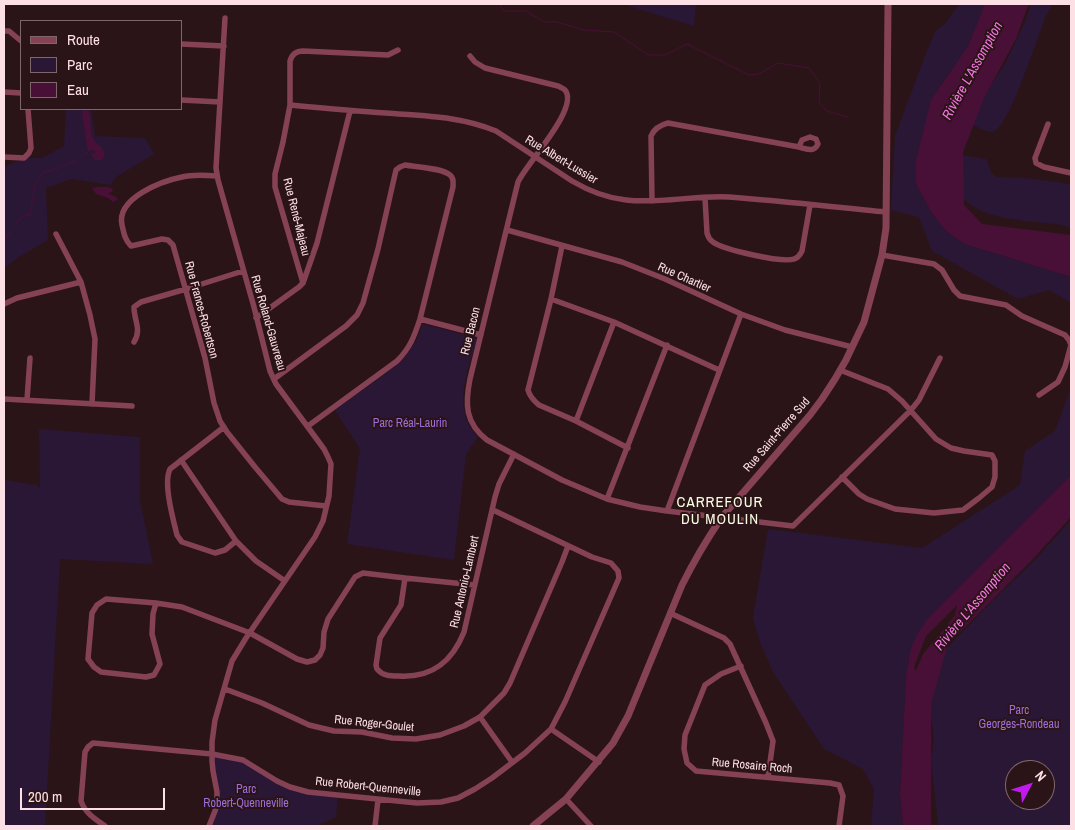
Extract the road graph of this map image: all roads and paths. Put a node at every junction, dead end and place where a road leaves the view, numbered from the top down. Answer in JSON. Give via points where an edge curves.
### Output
{"nodes":[{"id":1,"x":888,"y":4,"type":"edge"},
{"id":2,"x":225,"y":18,"type":"dead end"},
{"id":3,"x":4,"y":31,"type":"edge"},
{"id":4,"x":20,"y":40,"type":"edge"},
{"id":5,"x":182,"y":44,"type":"edge"},
{"id":6,"x":224,"y":46,"type":"junction"},
{"id":7,"x":398,"y":50,"type":"dead end"},
{"id":8,"x":470,"y":56,"type":"dead end"},
{"id":9,"x":4,"y":92,"type":"edge"},
{"id":10,"x":20,"y":93,"type":"edge"},
{"id":11,"x":182,"y":100,"type":"edge"},
{"id":12,"x":220,"y":102,"type":"junction"},
{"id":13,"x":290,"y":105,"type":"junction"},
{"id":14,"x":28,"y":110,"type":"edge"},
{"id":15,"x":350,"y":111,"type":"junction"},
{"id":16,"x":1048,"y":124,"type":"dead end"},
{"id":17,"x":799,"y":146,"type":"dead end"},
{"id":18,"x":4,"y":157,"type":"edge"},
{"id":19,"x":535,"y":158,"type":"junction"},
{"id":20,"x":1071,"y":173,"type":"edge"},
{"id":21,"x":217,"y":176,"type":"junction"},
{"id":22,"x":705,"y":198,"type":"junction"},
{"id":23,"x":652,"y":201,"type":"junction"},
{"id":24,"x":810,"y":205,"type":"junction"},
{"id":25,"x":886,"y":212,"type":"junction"},
{"id":26,"x":507,"y":230,"type":"junction"},
{"id":27,"x":56,"y":234,"type":"dead end"},
{"id":28,"x":562,"y":246,"type":"junction"},
{"id":29,"x":882,"y":255,"type":"junction"},
{"id":30,"x":243,"y":271,"type":"junction"},
{"id":31,"x":80,"y":282,"type":"junction"},
{"id":32,"x":303,"y":283,"type":"junction"},
{"id":33,"x":186,"y":289,"type":"junction"},
{"id":34,"x":551,"y":299,"type":"junction"},
{"id":35,"x":4,"y":304,"type":"edge"},
{"id":36,"x":742,"y":314,"type":"junction"},
{"id":37,"x":256,"y":318,"type":"junction"},
{"id":38,"x":420,"y":320,"type":"junction"},
{"id":39,"x":614,"y":322,"type":"junction"},
{"id":40,"x":480,"y":335,"type":"junction"},
{"id":41,"x":134,"y":342,"type":"dead end"},
{"id":42,"x":667,"y":345,"type":"junction"},
{"id":43,"x":1071,"y":345,"type":"edge"},
{"id":44,"x":852,"y":347,"type":"junction"},
{"id":45,"x":30,"y":358,"type":"dead end"},
{"id":46,"x":940,"y":358,"type":"dead end"},
{"id":47,"x":719,"y":370,"type":"junction"},
{"id":48,"x":840,"y":370,"type":"junction"},
{"id":49,"x":274,"y":379,"type":"junction"},
{"id":50,"x":1039,"y":395,"type":"dead end"},
{"id":51,"x":4,"y":399,"type":"edge"},
{"id":52,"x":28,"y":400,"type":"junction"},
{"id":53,"x":92,"y":404,"type":"junction"},
{"id":54,"x":132,"y":406,"type":"dead end"},
{"id":55,"x":911,"y":410,"type":"junction"},
{"id":56,"x":576,"y":422,"type":"junction"},
{"id":57,"x":308,"y":426,"type":"junction"},
{"id":58,"x":224,"y":427,"type":"junction"},
{"id":59,"x":628,"y":448,"type":"junction"},
{"id":60,"x":514,"y":454,"type":"junction"},
{"id":61,"x":181,"y":460,"type":"junction"},
{"id":62,"x":842,"y":477,"type":"junction"},
{"id":63,"x":608,"y":499,"type":"junction"},
{"id":64,"x":326,"y":506,"type":"junction"},
{"id":65,"x":493,"y":510,"type":"junction"},
{"id":66,"x":667,"y":511,"type":"junction"},
{"id":67,"x":722,"y":517,"type":"junction"},
{"id":68,"x":236,"y":541,"type":"junction"},
{"id":69,"x":568,"y":546,"type":"junction"},
{"id":70,"x":405,"y":578,"type":"junction"},
{"id":71,"x":285,"y":581,"type":"junction"},
{"id":72,"x":475,"y":585,"type":"junction"},
{"id":73,"x":156,"y":603,"type":"junction"},
{"id":74,"x":670,"y":612,"type":"junction"},
{"id":75,"x":250,"y":633,"type":"junction"},
{"id":76,"x":741,"y":666,"type":"junction"},
{"id":77,"x":225,"y":689,"type":"junction"},
{"id":78,"x":480,"y":716,"type":"junction"},
{"id":79,"x":551,"y":729,"type":"junction"},
{"id":80,"x":212,"y":754,"type":"junction"},
{"id":81,"x":512,"y":762,"type":"junction"},
{"id":82,"x":599,"y":762,"type":"junction"},
{"id":83,"x":768,"y":777,"type":"junction"},
{"id":84,"x":378,"y":800,"type":"junction"},
{"id":85,"x":566,"y":800,"type":"junction"},
{"id":86,"x":105,"y":826,"type":"edge"},
{"id":87,"x":209,"y":826,"type":"edge"},
{"id":88,"x":375,"y":826,"type":"edge"},
{"id":89,"x":533,"y":826,"type":"edge"},
{"id":90,"x":591,"y":826,"type":"edge"},
{"id":91,"x":839,"y":826,"type":"edge"}],
"edges":[{"from":1,"to":25,"type":"street","name":"Rue Saint-Pierre Sud"},
{"from":2,"to":6,"type":"street","name":"Rue Roland-Gauvreau"},
{"from":3,"to":4,"type":"street"},
{"from":5,"to":6,"type":"street"},
{"from":6,"to":12,"type":"street","name":"Rue Roland-Gauvreau"},
{"from":7,"to":13,"type":"street","name":"Rue René-Majeau","via":[[388,56],[298,51],[290,61]]},
{"from":8,"to":19,"type":"street","name":"Rue Bacon","via":[[485,68],[564,89],[567,95],[564,111]]},
{"from":9,"to":10,"type":"street"},
{"from":11,"to":12,"type":"street"},
{"from":12,"to":21,"type":"street","name":"Rue Roland-Gauvreau"},
{"from":13,"to":15,"type":"street","name":"Rue Albert-Lussier"},
{"from":13,"to":32,"type":"street","name":"Rue René-Majeau","via":[[274,178]]},
{"from":14,"to":18,"type":"street","via":[[29,154],[24,158]]},
{"from":15,"to":19,"type":"street","name":"Rue Albert-Lussier","via":[[467,121],[496,132]]},
{"from":15,"to":32,"type":"street","via":[[318,244]]},
{"from":16,"to":20,"type":"street","via":[[1036,163]]},
{"from":17,"to":23,"type":"street","via":[[662,124],[651,136]]},
{"from":19,"to":23,"type":"street","name":"Rue Albert-Lussier","via":[[598,194],[624,200]]},
{"from":19,"to":26,"type":"street","name":"Rue Bacon","via":[[518,182]]},
{"from":21,"to":30,"type":"street","name":"Rue Roland-Gauvreau"},
{"from":21,"to":33,"type":"street","name":"Rue France-Robertson","via":[[184,176],[152,186],[122,212],[126,242],[131,246],[162,239],[173,245]]},
{"from":22,"to":23,"type":"street","name":"Rue Albert-Lussier"},
{"from":22,"to":24,"type":"street","name":"Rue Albert-Lussier","via":[[728,197]]},
{"from":22,"to":24,"type":"street","via":[[707,233],[715,244],[729,250],[785,260],[798,257],[802,251]]},
{"from":24,"to":25,"type":"street","name":"Rue Albert-Lussier"},
{"from":25,"to":29,"type":"street","name":"Rue Saint-Pierre Sud"},
{"from":26,"to":28,"type":"street","name":"Rue Chartier"},
{"from":26,"to":40,"type":"street","name":"Rue Bacon"},
{"from":27,"to":31,"type":"street"},
{"from":28,"to":34,"type":"street"},
{"from":28,"to":36,"type":"street","name":"Rue Chartier","via":[[622,262]]},
{"from":29,"to":43,"type":"street","via":[[934,264],[960,296],[1006,305],[1022,316],[1065,335]]},
{"from":29,"to":44,"type":"street","name":"Rue Saint-Pierre Sud","via":[[864,322]]},
{"from":30,"to":33,"type":"street"},
{"from":30,"to":37,"type":"street","name":"Rue Roland-Gauvreau"},
{"from":31,"to":35,"type":"street"},
{"from":31,"to":53,"type":"street","via":[[95,339]]},
{"from":32,"to":37,"type":"street"},
{"from":33,"to":41,"type":"street","via":[[134,307],[138,330]]},
{"from":33,"to":58,"type":"street","name":"Rue France-Robertson","via":[[214,404]]},
{"from":34,"to":39,"type":"street"},
{"from":34,"to":56,"type":"street","via":[[528,390],[539,405]]},
{"from":36,"to":44,"type":"street","name":"Rue Chartier","via":[[785,330]]},
{"from":36,"to":47,"type":"street"},
{"from":37,"to":49,"type":"street","name":"Rue Roland-Gauvreau"},
{"from":38,"to":40,"type":"street"},
{"from":38,"to":49,"type":"street","via":[[453,178],[438,170],[405,165],[396,170],[378,250],[357,315]]},
{"from":38,"to":57,"type":"street","via":[[413,341],[397,361]]},
{"from":39,"to":42,"type":"street"},
{"from":39,"to":56,"type":"street"},
{"from":40,"to":60,"type":"street","name":"Rue Bacon","via":[[467,391],[467,407],[473,426],[480,435]]},
{"from":42,"to":47,"type":"street"},
{"from":42,"to":59,"type":"street"},
{"from":43,"to":50,"type":"street","via":[[1058,382]]},
{"from":44,"to":48,"type":"street","name":"Rue Saint-Pierre Sud"},
{"from":45,"to":52,"type":"street"},
{"from":46,"to":55,"type":"street"},
{"from":47,"to":66,"type":"street"},
{"from":48,"to":55,"type":"street","via":[[888,389]]},
{"from":48,"to":67,"type":"street","name":"Rue Saint-Pierre Sud","via":[[810,414]]},
{"from":49,"to":57,"type":"street","name":"Rue Roland-Gauvreau"},
{"from":51,"to":52,"type":"street"},
{"from":52,"to":53,"type":"street"},
{"from":53,"to":54,"type":"street"},
{"from":55,"to":62,"type":"street"},
{"from":55,"to":62,"type":"street","via":[[936,439],[951,448],[992,455],[995,461],[992,487],[963,510],[934,513],[877,504],[858,494]]},
{"from":56,"to":59,"type":"street"},
{"from":57,"to":64,"type":"street","name":"Rue Roland-Gauvreau","via":[[331,464]]},
{"from":58,"to":61,"type":"street"},
{"from":58,"to":64,"type":"street","name":"Rue France-Robertson","via":[[282,499]]},
{"from":59,"to":63,"type":"street"},
{"from":60,"to":63,"type":"street","name":"Rue Bacon","via":[[562,480]]},
{"from":60,"to":65,"type":"street","name":"Rue Antonio-Lambert","via":[[499,484]]},
{"from":61,"to":68,"type":"street"},
{"from":61,"to":68,"type":"street","via":[[170,469],[168,476],[171,511],[179,538],[215,553]]},
{"from":62,"to":67,"type":"street","name":"Rue Bacon","via":[[793,526]]},
{"from":63,"to":66,"type":"street","name":"Rue Bacon"},
{"from":64,"to":71,"type":"street","name":"Rue Roland-Gauvreau","via":[[315,537]]},
{"from":65,"to":69,"type":"street"},
{"from":65,"to":72,"type":"street","name":"Rue Antonio-Lambert"},
{"from":66,"to":67,"type":"street","name":"Rue Bacon"},
{"from":67,"to":74,"type":"street","name":"Rue Saint-Pierre Sud","via":[[692,564]]},
{"from":68,"to":71,"type":"street","via":[[256,561]]},
{"from":69,"to":78,"type":"street","name":"Rue Roger-Goulet","via":[[514,674],[504,693]]},
{"from":69,"to":79,"type":"street","name":"Rue Robert-Quenneville","via":[[611,563],[618,571],[618,578]]},
{"from":70,"to":72,"type":"street"},
{"from":70,"to":72,"type":"street","name":"Rue Antonio-Lambert","via":[[401,606],[380,638],[376,665],[383,675],[422,675],[445,662],[460,643]]},
{"from":70,"to":75,"type":"street","via":[[363,573],[354,577],[328,618],[320,655],[311,661],[302,662]]},
{"from":71,"to":75,"type":"street","name":"Rue Roland-Gauvreau"},
{"from":73,"to":73,"type":"street","via":[[106,600],[97,605],[92,613],[88,659],[94,667],[101,672],[154,675],[160,664],[152,634]]},
{"from":73,"to":75,"type":"street","via":[[182,607]]},
{"from":74,"to":76,"type":"street","via":[[724,638]]},
{"from":74,"to":82,"type":"street","name":"Rue Saint-Pierre Sud","via":[[628,716]]},
{"from":75,"to":77,"type":"street","name":"Rue Roland-Gauvreau","via":[[232,661]]},
{"from":76,"to":83,"type":"street","via":[[772,741]]},
{"from":76,"to":83,"type":"street","name":"Rue Rosaire Roch","via":[[704,685],[685,735],[686,763],[696,771]]},
{"from":77,"to":78,"type":"street","name":"Rue Roger-Goulet","via":[[309,725],[392,738],[440,735]]},
{"from":77,"to":80,"type":"street","name":"Rue Roland-Gauvreau","via":[[215,720]]},
{"from":78,"to":81,"type":"street"},
{"from":79,"to":81,"type":"street","name":"Rue Robert-Quenneville"},
{"from":79,"to":82,"type":"street"},
{"from":80,"to":84,"type":"street","name":"Rue Robert-Quenneville","via":[[243,760],[277,782],[308,792]]},
{"from":80,"to":86,"type":"street","name":"Rue Robert-Quenneville","via":[[93,743],[85,752],[81,801],[87,813]]},
{"from":80,"to":87,"type":"street","name":"Rue Roland-Gauvreau","via":[[217,804]]},
{"from":81,"to":84,"type":"street","name":"Rue Robert-Quenneville","via":[[458,798],[417,804]]},
{"from":82,"to":85,"type":"street","name":"Rue Saint-Pierre Sud"},
{"from":83,"to":91,"type":"street","name":"Rue Rosaire Roch","via":[[839,785],[843,796]]},
{"from":84,"to":88,"type":"street"},
{"from":85,"to":89,"type":"street","name":"Rue Saint-Pierre Sud"},
{"from":85,"to":90,"type":"street"}]}
